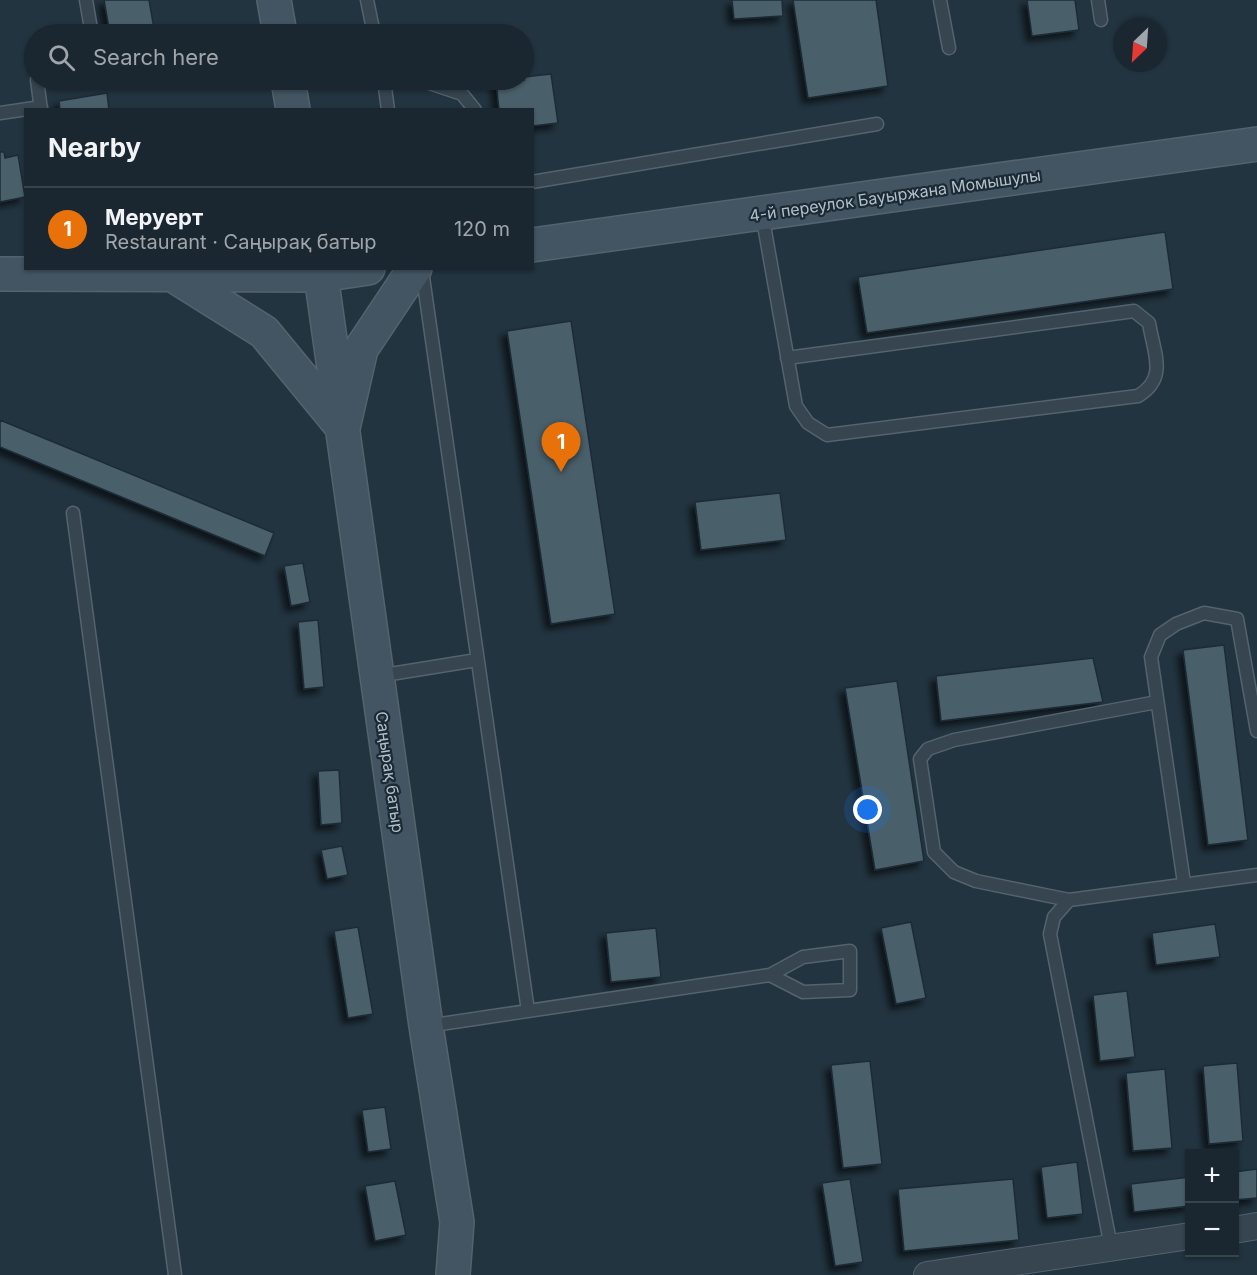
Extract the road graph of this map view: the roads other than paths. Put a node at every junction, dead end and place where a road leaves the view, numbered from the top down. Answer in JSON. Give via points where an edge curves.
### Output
{"nodes":[{"id":1,"x":86,"y":0,"type":"edge"},
{"id":2,"x":274,"y":0,"type":"edge"},
{"id":3,"x":367,"y":0,"type":"edge"},
{"id":4,"x":940,"y":0,"type":"edge"},
{"id":5,"x":1098,"y":0,"type":"edge"},
{"id":6,"x":1101,"y":20,"type":"dead end"},
{"id":7,"x":90,"y":24,"type":"edge"},
{"id":8,"x":278,"y":24,"type":"edge"},
{"id":9,"x":372,"y":24,"type":"edge"},
{"id":10,"x":949,"y":48,"type":"dead end"},
{"id":11,"x":38,"y":90,"type":"edge"},
{"id":12,"x":290,"y":90,"type":"edge"},
{"id":13,"x":385,"y":90,"type":"edge"},
{"id":14,"x":450,"y":90,"type":"edge"},
{"id":15,"x":41,"y":108,"type":"edge"},
{"id":16,"x":293,"y":108,"type":"edge"},
{"id":17,"x":388,"y":108,"type":"edge"},
{"id":18,"x":473,"y":108,"type":"edge"},
{"id":19,"x":24,"y":110,"type":"edge"},
{"id":20,"x":0,"y":113,"type":"edge"},
{"id":21,"x":878,"y":124,"type":"dead end"},
{"id":22,"x":1257,"y":144,"type":"edge"},
{"id":23,"x":534,"y":182,"type":"edge"},
{"id":24,"x":762,"y":214,"type":"junction"},
{"id":25,"x":534,"y":245,"type":"edge"},
{"id":26,"x":344,"y":270,"type":"edge"},
{"id":27,"x":414,"y":270,"type":"edge"},
{"id":28,"x":421,"y":270,"type":"edge"},
{"id":29,"x":65,"y":271,"type":"edge"},
{"id":30,"x":321,"y":272,"type":"edge"},
{"id":31,"x":157,"y":273,"type":"edge"},
{"id":32,"x":0,"y":274,"type":"edge"},
{"id":33,"x":787,"y":358,"type":"junction"},
{"id":34,"x":343,"y":428,"type":"junction"},
{"id":35,"x":73,"y":513,"type":"dead end"},
{"id":36,"x":477,"y":660,"type":"junction"},
{"id":37,"x":377,"y":676,"type":"junction"},
{"id":38,"x":1157,"y":702,"type":"junction"},
{"id":39,"x":1257,"y":731,"type":"edge"},
{"id":40,"x":1257,"y":875,"type":"edge"},
{"id":41,"x":1184,"y":883,"type":"junction"},
{"id":42,"x":1069,"y":900,"type":"junction"},
{"id":43,"x":770,"y":975,"type":"junction"},
{"id":44,"x":528,"y":1011,"type":"junction"},
{"id":45,"x":426,"y":1026,"type":"junction"},
{"id":46,"x":1257,"y":1226,"type":"edge"},
{"id":47,"x":1239,"y":1229,"type":"edge"},
{"id":48,"x":1185,"y":1237,"type":"edge"},
{"id":49,"x":1111,"y":1247,"type":"junction"},
{"id":50,"x":1029,"y":1267,"type":"edge"},
{"id":51,"x":175,"y":1275,"type":"edge"},
{"id":52,"x":453,"y":1275,"type":"edge"},
{"id":53,"x":927,"y":1275,"type":"edge"}],
"edges":[{"from":1,"to":7,"type":"lane"},
{"from":2,"to":8,"type":"street"},
{"from":3,"to":9,"type":"lane"},
{"from":4,"to":10,"type":"lane"},
{"from":5,"to":6,"type":"lane"},
{"from":11,"to":15,"type":"lane"},
{"from":12,"to":16,"type":"street"},
{"from":13,"to":17,"type":"lane"},
{"from":14,"to":18,"type":"lane","via":[[462,94]]},
{"from":19,"to":20,"type":"lane"},
{"from":21,"to":23,"type":"lane"},
{"from":22,"to":24,"type":"street","name":"4-й переулок Бауыржана Момышулы"},
{"from":24,"to":25,"type":"street","name":"4-й переулок Бауыржана Момышулы"},
{"from":24,"to":33,"type":"lane"},
{"from":26,"to":30,"type":"street"},
{"from":27,"to":34,"type":"street","via":[[361,349]]},
{"from":28,"to":36,"type":"lane"},
{"from":29,"to":31,"type":"street"},
{"from":29,"to":32,"type":"street"},
{"from":30,"to":31,"type":"street"},
{"from":30,"to":34,"type":"street","name":"Саңырақ батыр"},
{"from":31,"to":34,"type":"street","via":[[264,332]]},
{"from":33,"to":33,"type":"lane","via":[[796,406],[808,423],[827,435],[1138,396],[1152,387],[1157,375],[1149,323],[1134,311]]},
{"from":34,"to":37,"type":"street","name":"Саңырақ батыр"},
{"from":35,"to":51,"type":"lane"},
{"from":36,"to":37,"type":"lane"},
{"from":36,"to":44,"type":"lane"},
{"from":37,"to":45,"type":"street","name":"Саңырақ батыр"},
{"from":38,"to":39,"type":"lane","via":[[1151,657],[1160,635],[1204,613],[1237,619]]},
{"from":38,"to":41,"type":"lane"},
{"from":38,"to":42,"type":"lane","via":[[954,740],[928,749],[920,759],[934,852],[954,872],[976,881]]},
{"from":40,"to":41,"type":"lane"},
{"from":41,"to":42,"type":"lane"},
{"from":42,"to":49,"type":"lane","via":[[1054,917],[1050,934]]},
{"from":43,"to":43,"type":"lane","via":[[803,992],[850,990],[850,951],[803,957]]},
{"from":43,"to":44,"type":"lane"},
{"from":44,"to":45,"type":"lane"},
{"from":45,"to":52,"type":"street","name":"Саңырақ батыр","via":[[458,1222]]},
{"from":46,"to":47,"type":"street"},
{"from":48,"to":49,"type":"street"},
{"from":49,"to":50,"type":"street"},
{"from":50,"to":53,"type":"street"}]}
